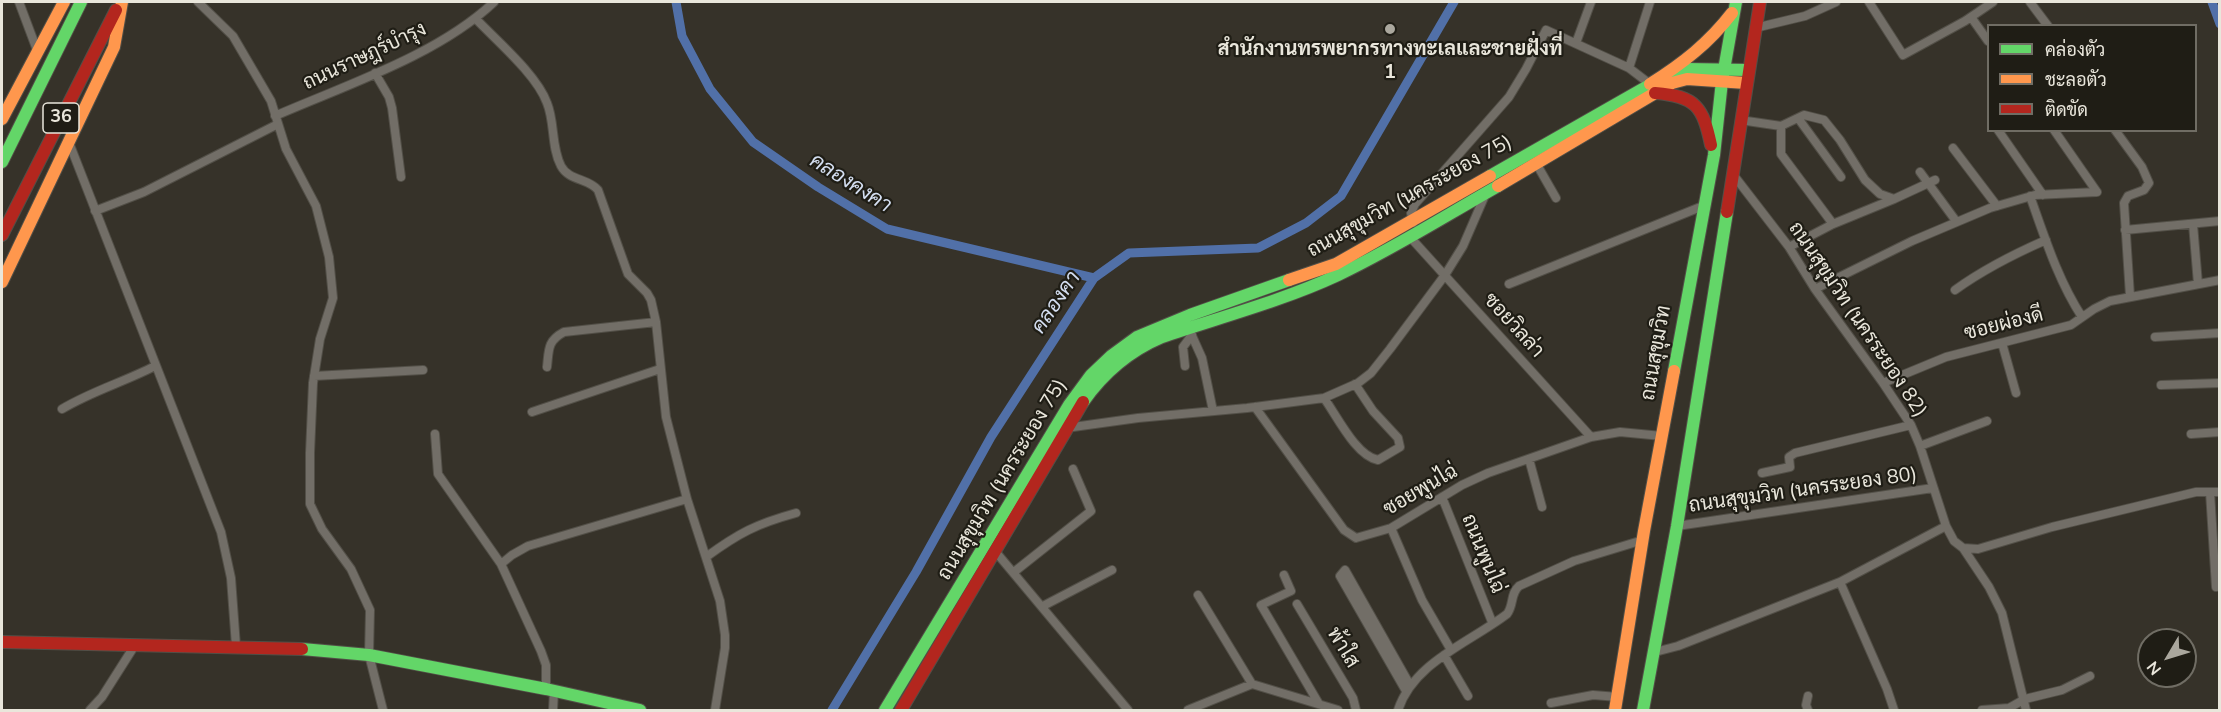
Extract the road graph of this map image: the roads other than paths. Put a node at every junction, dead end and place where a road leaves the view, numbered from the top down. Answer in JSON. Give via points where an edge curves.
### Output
{"nodes":[{"id":1,"x":19,"y":2,"type":"edge"},
{"id":2,"x":64,"y":2,"type":"edge"},
{"id":3,"x":81,"y":2,"type":"edge"},
{"id":4,"x":121,"y":2,"type":"edge"},
{"id":5,"x":198,"y":2,"type":"edge"},
{"id":6,"x":494,"y":2,"type":"edge"},
{"id":7,"x":1591,"y":2,"type":"edge"},
{"id":8,"x":1650,"y":2,"type":"edge"},
{"id":9,"x":1760,"y":2,"type":"edge"},
{"id":10,"x":1836,"y":2,"type":"edge"},
{"id":11,"x":1869,"y":2,"type":"edge"},
{"id":12,"x":1994,"y":2,"type":"edge"},
{"id":13,"x":2030,"y":2,"type":"edge"},
{"id":14,"x":1735,"y":5,"type":"edge"},
{"id":15,"x":1971,"y":17,"type":"junction"},
{"id":16,"x":476,"y":19,"type":"junction"},
{"id":17,"x":2046,"y":24,"type":"edge"},
{"id":18,"x":1755,"y":28,"type":"junction"},
{"id":19,"x":1987,"y":37,"type":"edge"},
{"id":20,"x":1576,"y":43,"type":"junction"},
{"id":21,"x":37,"y":50,"type":"junction"},
{"id":22,"x":1629,"y":68,"type":"junction"},
{"id":23,"x":1748,"y":70,"type":"junction"},
{"id":24,"x":375,"y":73,"type":"junction"},
{"id":25,"x":1723,"y":75,"type":"junction"},
{"id":26,"x":1746,"y":83,"type":"junction"},
{"id":27,"x":1652,"y":88,"type":"junction"},
{"id":28,"x":1798,"y":118,"type":"junction"},
{"id":29,"x":2,"y":119,"type":"edge"},
{"id":30,"x":276,"y":120,"type":"junction"},
{"id":31,"x":1740,"y":120,"type":"junction"},
{"id":32,"x":1781,"y":126,"type":"junction"},
{"id":33,"x":1999,"y":132,"type":"edge"},
{"id":34,"x":2055,"y":132,"type":"edge"},
{"id":35,"x":2116,"y":132,"type":"edge"},
{"id":36,"x":68,"y":140,"type":"junction"},
{"id":37,"x":1953,"y":148,"type":"dead end"},
{"id":38,"x":1714,"y":155,"type":"junction"},
{"id":39,"x":2,"y":162,"type":"edge"},
{"id":40,"x":1536,"y":163,"type":"junction"},
{"id":41,"x":1920,"y":172,"type":"dead end"},
{"id":42,"x":1732,"y":173,"type":"junction"},
{"id":43,"x":401,"y":177,"type":"dead end"},
{"id":44,"x":1841,"y":177,"type":"dead end"},
{"id":45,"x":1931,"y":182,"type":"junction"},
{"id":46,"x":1486,"y":193,"type":"junction"},
{"id":47,"x":2043,"y":195,"type":"junction"},
{"id":48,"x":2030,"y":196,"type":"junction"},
{"id":49,"x":1556,"y":198,"type":"dead end"},
{"id":50,"x":1894,"y":199,"type":"junction"},
{"id":51,"x":1703,"y":206,"type":"junction"},
{"id":52,"x":1997,"y":206,"type":"junction"},
{"id":53,"x":94,"y":211,"type":"junction"},
{"id":54,"x":1956,"y":221,"type":"junction"},
{"id":55,"x":2220,"y":221,"type":"edge"},
{"id":56,"x":1833,"y":224,"type":"junction"},
{"id":57,"x":2193,"y":224,"type":"junction"},
{"id":58,"x":1414,"y":230,"type":"junction"},
{"id":59,"x":2125,"y":230,"type":"junction"},
{"id":60,"x":2,"y":235,"type":"edge"},
{"id":61,"x":2046,"y":240,"type":"junction"},
{"id":62,"x":1789,"y":247,"type":"junction"},
{"id":63,"x":1445,"y":275,"type":"junction"},
{"id":64,"x":2220,"y":280,"type":"edge"},
{"id":65,"x":2,"y":282,"type":"edge"},
{"id":66,"x":1509,"y":284,"type":"dead end"},
{"id":67,"x":2198,"y":284,"type":"junction"},
{"id":68,"x":1815,"y":289,"type":"junction"},
{"id":69,"x":1955,"y":290,"type":"dead end"},
{"id":70,"x":2130,"y":296,"type":"junction"},
{"id":71,"x":2082,"y":317,"type":"junction"},
{"id":72,"x":656,"y":322,"type":"junction"},
{"id":73,"x":1190,"y":331,"type":"junction"},
{"id":74,"x":2220,"y":333,"type":"edge"},
{"id":75,"x":2155,"y":337,"type":"dead end"},
{"id":76,"x":2002,"y":343,"type":"junction"},
{"id":77,"x":155,"y":366,"type":"junction"},
{"id":78,"x":1185,"y":366,"type":"dead end"},
{"id":79,"x":547,"y":368,"type":"dead end"},
{"id":80,"x":660,"y":369,"type":"junction"},
{"id":81,"x":423,"y":370,"type":"dead end"},
{"id":82,"x":314,"y":376,"type":"junction"},
{"id":83,"x":1883,"y":383,"type":"junction"},
{"id":84,"x":2220,"y":383,"type":"edge"},
{"id":85,"x":1355,"y":384,"type":"junction"},
{"id":86,"x":2161,"y":385,"type":"dead end"},
{"id":87,"x":2016,"y":393,"type":"dead end"},
{"id":88,"x":1324,"y":398,"type":"junction"},
{"id":89,"x":1256,"y":407,"type":"junction"},
{"id":90,"x":62,"y":409,"type":"dead end"},
{"id":91,"x":1213,"y":411,"type":"junction"},
{"id":92,"x":532,"y":412,"type":"dead end"},
{"id":93,"x":1987,"y":421,"type":"dead end"},
{"id":94,"x":1911,"y":425,"type":"junction"},
{"id":95,"x":1066,"y":428,"type":"junction"},
{"id":96,"x":2220,"y":432,"type":"edge"},
{"id":97,"x":435,"y":434,"type":"dead end"},
{"id":98,"x":2191,"y":434,"type":"dead end"},
{"id":99,"x":1662,"y":436,"type":"junction"},
{"id":100,"x":1591,"y":437,"type":"junction"},
{"id":101,"x":1920,"y":446,"type":"junction"},
{"id":102,"x":1528,"y":459,"type":"junction"},
{"id":103,"x":1074,"y":469,"type":"dead end"},
{"id":104,"x":1762,"y":473,"type":"dead end"},
{"id":105,"x":1933,"y":488,"type":"junction"},
{"id":106,"x":2215,"y":492,"type":"edge"},
{"id":107,"x":1442,"y":497,"type":"junction"},
{"id":108,"x":687,"y":499,"type":"junction"},
{"id":109,"x":1542,"y":507,"type":"dead end"},
{"id":110,"x":796,"y":513,"type":"dead end"},
{"id":111,"x":1677,"y":526,"type":"junction"},
{"id":112,"x":1946,"y":526,"type":"junction"},
{"id":113,"x":1391,"y":528,"type":"junction"},
{"id":114,"x":1642,"y":540,"type":"junction"},
{"id":115,"x":1963,"y":548,"type":"junction"},
{"id":116,"x":995,"y":551,"type":"junction"},
{"id":117,"x":706,"y":558,"type":"junction"},
{"id":118,"x":501,"y":564,"type":"junction"},
{"id":119,"x":1112,"y":570,"type":"dead end"},
{"id":120,"x":1014,"y":572,"type":"junction"},
{"id":121,"x":1284,"y":575,"type":"dead end"},
{"id":122,"x":1840,"y":582,"type":"junction"},
{"id":123,"x":2216,"y":587,"type":"dead end"},
{"id":124,"x":1198,"y":595,"type":"dead end"},
{"id":125,"x":1296,"y":604,"type":"dead end"},
{"id":126,"x":1043,"y":606,"type":"junction"},
{"id":127,"x":1492,"y":622,"type":"junction"},
{"id":128,"x":2,"y":642,"type":"edge"},
{"id":129,"x":1382,"y":642,"type":"junction"},
{"id":130,"x":135,"y":645,"type":"junction"},
{"id":131,"x":236,"y":646,"type":"junction"},
{"id":132,"x":1654,"y":652,"type":"junction"},
{"id":133,"x":1448,"y":653,"type":"junction"},
{"id":134,"x":369,"y":655,"type":"junction"},
{"id":135,"x":2090,"y":676,"type":"dead end"},
{"id":136,"x":1252,"y":684,"type":"junction"},
{"id":137,"x":1408,"y":688,"type":"junction"},
{"id":138,"x":550,"y":690,"type":"junction"},
{"id":139,"x":1468,"y":696,"type":"dead end"},
{"id":140,"x":1808,"y":696,"type":"dead end"},
{"id":141,"x":1617,"y":697,"type":"junction"},
{"id":142,"x":2025,"y":699,"type":"junction"},
{"id":143,"x":1551,"y":703,"type":"dead end"},
{"id":144,"x":1319,"y":704,"type":"junction"},
{"id":145,"x":90,"y":711,"type":"edge"},
{"id":146,"x":383,"y":711,"type":"edge"},
{"id":147,"x":553,"y":711,"type":"edge"},
{"id":148,"x":640,"y":711,"type":"edge"},
{"id":149,"x":715,"y":711,"type":"edge"},
{"id":150,"x":885,"y":711,"type":"edge"},
{"id":151,"x":901,"y":711,"type":"edge"},
{"id":152,"x":1128,"y":711,"type":"edge"},
{"id":153,"x":1188,"y":711,"type":"edge"},
{"id":154,"x":1338,"y":711,"type":"edge"},
{"id":155,"x":1356,"y":711,"type":"edge"},
{"id":156,"x":1398,"y":711,"type":"edge"},
{"id":157,"x":1615,"y":711,"type":"edge"},
{"id":158,"x":1643,"y":711,"type":"edge"},
{"id":159,"x":1808,"y":711,"type":"edge"},
{"id":160,"x":1894,"y":711,"type":"edge"},
{"id":161,"x":1982,"y":711,"type":"edge"},
{"id":162,"x":2026,"y":711,"type":"edge"}],
"edges":[{"from":1,"to":21,"type":"street"},
{"from":2,"to":21,"type":"main road"},
{"from":3,"to":39,"type":"main road","number":"36"},
{"from":4,"to":36,"type":"main road","number":"36","via":[[114,47]]},
{"from":4,"to":60,"type":"main road","number":"36"},
{"from":5,"to":30,"type":"street","via":[[233,36],[271,101]]},
{"from":6,"to":16,"type":"street","name":"ถนนราษฎร์บำรุง"},
{"from":7,"to":20,"type":"street"},
{"from":8,"to":22,"type":"street"},
{"from":9,"to":18,"type":"main road"},
{"from":10,"to":18,"type":"street","via":[[1805,16]]},
{"from":11,"to":15,"type":"street","via":[[1903,55]]},
{"from":12,"to":15,"type":"street"},
{"from":13,"to":17,"type":"street"},
{"from":14,"to":25,"type":"main road","name":"ถนนสุขุมวิท"},
{"from":14,"to":27,"type":"main road","via":[[1721,28]]},
{"from":15,"to":19,"type":"street"},
{"from":16,"to":24,"type":"street","name":"ถนนราษฎร์บำรุง"},
{"from":16,"to":72,"type":"street","via":[[541,90],[551,115],[561,166],[598,190],[628,274],[647,293]]},
{"from":18,"to":23,"type":"main road"},
{"from":20,"to":22,"type":"street"},
{"from":20,"to":58,"type":"street","via":[[1546,30],[1509,97],[1415,204],[1411,213]]},
{"from":21,"to":29,"type":"main road"},
{"from":22,"to":27,"type":"street"},
{"from":23,"to":25,"type":"main road","name":"ถนนสุขุมวิท (นครระยอง 75)"},
{"from":23,"to":26,"type":"main road"},
{"from":24,"to":30,"type":"street","name":"ถนนราษฎร์บำรุง"},
{"from":24,"to":43,"type":"street","via":[[389,97]]},
{"from":25,"to":26,"type":"main road","name":"ถนนสุขุมวิท (นครระยอง 75)"},
{"from":25,"to":27,"type":"main road","name":"ถนนสุขุมวิท (นครระยอง 75)","via":[[1686,69],[1669,74]]},
{"from":25,"to":38,"type":"main road","name":"ถนนสุขุมวิท"},
{"from":26,"to":31,"type":"main road"},
{"from":27,"to":38,"type":"main road","via":[[1675,93],[1694,103],[1707,123]]},
{"from":27,"to":40,"type":"main road","name":"ถนนสุขุมวิท (นครระยอง 75)"},
{"from":27,"to":58,"type":"main road","name":"ถนนสุขุมวิท (นครระยอง 75)"},
{"from":28,"to":32,"type":"street"},
{"from":28,"to":44,"type":"street"},
{"from":28,"to":50,"type":"street","via":[[1804,114],[1824,120],[1864,180],[1880,194]]},
{"from":30,"to":53,"type":"street","name":"ถนนราษฎร์บำรุง","via":[[144,192]]},
{"from":30,"to":82,"type":"street","via":[[286,149],[316,206],[329,257],[333,298]]},
{"from":31,"to":32,"type":"street"},
{"from":31,"to":42,"type":"main road"},
{"from":32,"to":56,"type":"street","via":[[1781,154]]},
{"from":33,"to":47,"type":"street"},
{"from":34,"to":47,"type":"street","via":[[2097,192]]},
{"from":35,"to":59,"type":"street","via":[[2149,183],[2125,200]]},
{"from":36,"to":53,"type":"street"},
{"from":36,"to":65,"type":"main road","number":"36"},
{"from":37,"to":52,"type":"street"},
{"from":38,"to":51,"type":"main road","name":"ถนนสุขุมวิท"},
{"from":40,"to":46,"type":"main road","name":"ถนนสุขุมวิท (นครระยอง 75)"},
{"from":40,"to":49,"type":"street"},
{"from":41,"to":45,"type":"street"},
{"from":42,"to":62,"type":"street","name":"ถนนสุขุมวิท (นครระยอง 82)"},
{"from":42,"to":111,"type":"main road"},
{"from":45,"to":50,"type":"street"},
{"from":45,"to":54,"type":"street"},
{"from":46,"to":58,"type":"main road","name":"ถนนสุขุมวิท (นครระยอง 75)"},
{"from":46,"to":63,"type":"street","via":[[1463,246]]},
{"from":47,"to":48,"type":"street"},
{"from":48,"to":52,"type":"street"},
{"from":48,"to":61,"type":"street"},
{"from":50,"to":56,"type":"street"},
{"from":51,"to":66,"type":"street"},
{"from":51,"to":99,"type":"main road","name":"ถนนสุขุมวิท"},
{"from":52,"to":54,"type":"street"},
{"from":53,"to":77,"type":"street"},
{"from":54,"to":68,"type":"street"},
{"from":55,"to":57,"type":"street"},
{"from":56,"to":62,"type":"street"},
{"from":57,"to":59,"type":"street"},
{"from":57,"to":67,"type":"street"},
{"from":58,"to":63,"type":"street","name":"ซอยวิลล่า"},
{"from":58,"to":73,"type":"main road","name":"ถนนสุขุมวิท (นครระยอง 75)","via":[[1331,278]]},
{"from":58,"to":150,"type":"main road","name":"ถนนสุขุมวิท (นครระยอง 75)","via":[[1336,264],[1165,324],[1137,337],[1111,356],[1069,405]]},
{"from":59,"to":70,"type":"street"},
{"from":61,"to":69,"type":"street","via":[[2012,255]]},
{"from":61,"to":71,"type":"street","via":[[2064,287]]},
{"from":62,"to":68,"type":"street","name":"ถนนสุขุมวิท (นครระยอง 82)"},
{"from":63,"to":85,"type":"street","via":[[1371,373]]},
{"from":63,"to":100,"type":"street","name":"ซอยวิลล่า"},
{"from":64,"to":67,"type":"street","name":"ซอยผ่องดี"},
{"from":67,"to":70,"type":"street","name":"ซอยผ่องดี"},
{"from":68,"to":83,"type":"street","name":"ถนนสุขุมวิท (นครระยอง 82)"},
{"from":70,"to":71,"type":"street","name":"ซอยผ่องดี","via":[[2101,305]]},
{"from":71,"to":76,"type":"street","name":"ซอยผ่องดี","via":[[2071,325]]},
{"from":72,"to":79,"type":"street","via":[[564,332],[554,337]]},
{"from":72,"to":80,"type":"street"},
{"from":73,"to":78,"type":"street","via":[[1183,346]]},
{"from":73,"to":91,"type":"street","via":[[1202,358]]},
{"from":73,"to":95,"type":"main road","name":"ถนนสุขุมวิท (นครระยอง 75)","via":[[1141,346],[1116,364],[1098,381]]},
{"from":74,"to":75,"type":"street"},
{"from":76,"to":83,"type":"street","name":"ซอยผ่องดี","via":[[1946,357]]},
{"from":76,"to":87,"type":"street"},
{"from":77,"to":90,"type":"street","via":[[126,381],[88,393]]},
{"from":77,"to":131,"type":"street","via":[[220,532],[231,578]]},
{"from":80,"to":92,"type":"street"},
{"from":80,"to":108,"type":"street","via":[[666,417]]},
{"from":81,"to":82,"type":"street"},
{"from":82,"to":134,"type":"street","via":[[310,504],[322,529],[351,569],[370,610]]},
{"from":83,"to":94,"type":"street","name":"ถนนสุขุมวิท (นครระยอง 82)"},
{"from":84,"to":86,"type":"street"},
{"from":85,"to":88,"type":"street"},
{"from":85,"to":88,"type":"street","via":[[1398,438],[1400,447],[1378,460],[1355,444]]},
{"from":88,"to":89,"type":"street"},
{"from":89,"to":91,"type":"street"},
{"from":89,"to":113,"type":"street","name":"ซอยพูนไฉ่","via":[[1347,533],[1360,538]]},
{"from":91,"to":95,"type":"street"},
{"from":93,"to":101,"type":"street"},
{"from":94,"to":101,"type":"street","name":"ถนนสุขุมวิท (นครระยอง 82)"},
{"from":94,"to":104,"type":"street","via":[[1795,453],[1789,457],[1790,467]]},
{"from":95,"to":116,"type":"main road","name":"ถนนสุขุมวิท (นครระยอง 75)"},
{"from":96,"to":98,"type":"street"},
{"from":97,"to":118,"type":"street","via":[[438,474]]},
{"from":99,"to":100,"type":"street","name":"ซอยพูนไฉ่","via":[[1620,432]]},
{"from":99,"to":114,"type":"main road","name":"ถนนสุขุมวิท"},
{"from":100,"to":102,"type":"street","name":"ซอยพูนไฉ่"},
{"from":101,"to":105,"type":"street","name":"ถนนสุขุมวิท (นครระยอง 82)"},
{"from":102,"to":107,"type":"street","name":"ซอยพูนไฉ่","via":[[1488,473]]},
{"from":102,"to":109,"type":"street"},
{"from":103,"to":120,"type":"street","via":[[1091,511]]},
{"from":105,"to":111,"type":"street","name":"ถนนสุขุมวิท (นครระยอง 80)"},
{"from":105,"to":112,"type":"street","name":"ถนนสุขุมวิท (นครระยอง 82)"},
{"from":106,"to":115,"type":"street","via":[[2196,492],[2135,506],[1978,549]]},
{"from":106,"to":123,"type":"street"},
{"from":107,"to":113,"type":"street","name":"ซอยพูนไฉ่"},
{"from":107,"to":127,"type":"street","name":"ถนนพูนไฉ่"},
{"from":108,"to":117,"type":"street"},
{"from":108,"to":118,"type":"street","via":[[528,546]]},
{"from":110,"to":117,"type":"street","via":[[738,534]]},
{"from":111,"to":132,"type":"main road"},
{"from":112,"to":115,"type":"street","name":"ถนนสุขุมวิท (นครระยอง 82)"},
{"from":112,"to":122,"type":"street"},
{"from":113,"to":133,"type":"street"},
{"from":114,"to":127,"type":"street","via":[[1574,561],[1519,586],[1510,610]]},
{"from":114,"to":141,"type":"main road","name":"ถนนสุขุมวิท"},
{"from":115,"to":142,"type":"street","name":"ถนนสุขุมวิท (นครระยอง 82)","via":[[2002,613]]},
{"from":116,"to":120,"type":"street"},
{"from":116,"to":151,"type":"main road","name":"ถนนสุขุมวิท (นครระยอง 75)"},
{"from":117,"to":149,"type":"street","via":[[720,601],[725,635]]},
{"from":118,"to":138,"type":"street","via":[[541,651]]},
{"from":119,"to":126,"type":"street"},
{"from":120,"to":126,"type":"street"},
{"from":121,"to":144,"type":"street","via":[[1291,591],[1261,605]]},
{"from":122,"to":132,"type":"street"},
{"from":122,"to":160,"type":"street"},
{"from":124,"to":136,"type":"street"},
{"from":125,"to":155,"type":"street","name":"พ้าใส","via":[[1353,698]]},
{"from":126,"to":152,"type":"street"},
{"from":127,"to":133,"type":"street"},
{"from":128,"to":130,"type":"main road"},
{"from":129,"to":129,"type":"street","via":[[1344,570],[1340,576]]},
{"from":129,"to":137,"type":"street"},
{"from":130,"to":131,"type":"main road"},
{"from":130,"to":145,"type":"street"},
{"from":131,"to":134,"type":"main road"},
{"from":132,"to":158,"type":"main road"},
{"from":133,"to":137,"type":"street"},
{"from":133,"to":139,"type":"street"},
{"from":134,"to":138,"type":"main road"},
{"from":134,"to":146,"type":"street"},
{"from":135,"to":142,"type":"street","via":[[2062,690]]},
{"from":136,"to":144,"type":"street"},
{"from":136,"to":153,"type":"street"},
{"from":137,"to":156,"type":"street"},
{"from":138,"to":147,"type":"street"},
{"from":138,"to":148,"type":"main road"},
{"from":140,"to":159,"type":"street"},
{"from":141,"to":143,"type":"street","via":[[1593,695]]},
{"from":141,"to":157,"type":"main road","name":"ถนนสุขุมวิท"},
{"from":142,"to":161,"type":"street","via":[[2009,708]]},
{"from":142,"to":162,"type":"street","name":"ถนนสุขุมวิท (นครระยอง 82)"},
{"from":144,"to":154,"type":"street"}]}
